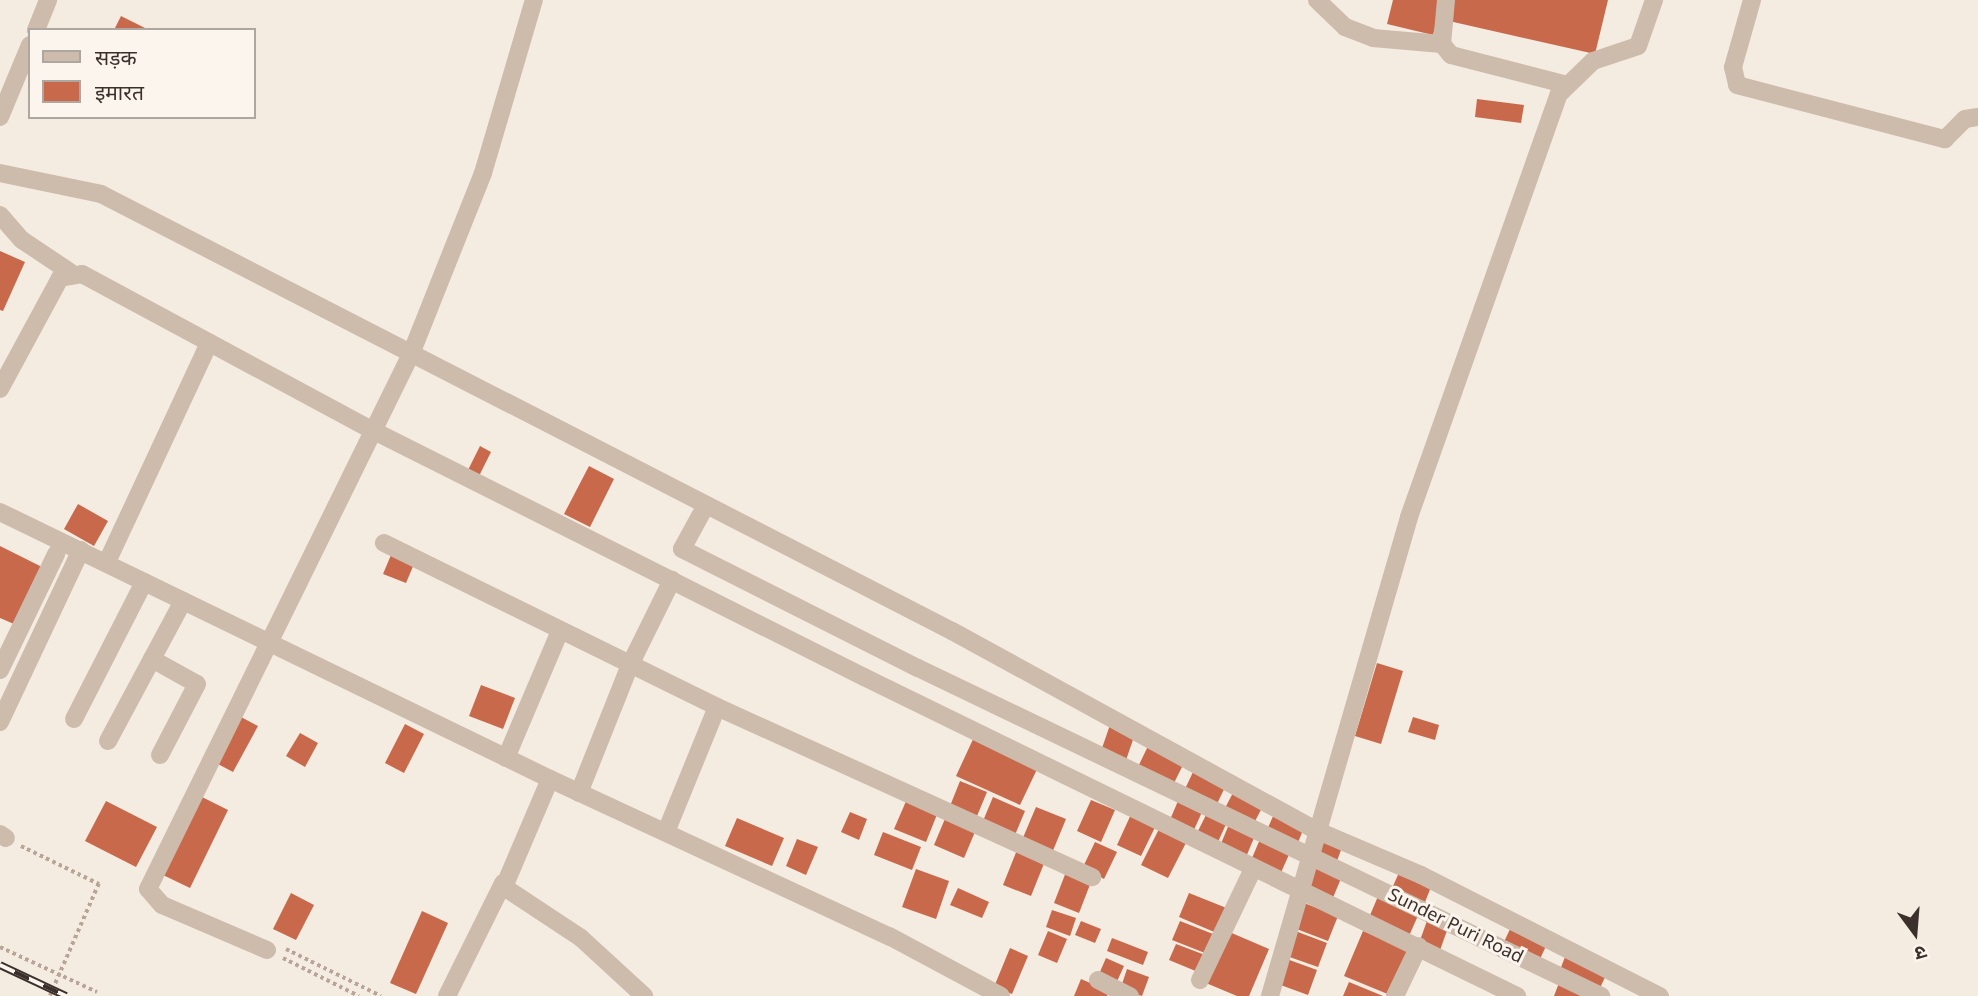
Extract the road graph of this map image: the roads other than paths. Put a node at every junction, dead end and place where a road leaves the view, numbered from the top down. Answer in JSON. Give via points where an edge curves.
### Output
{"nodes":[{"id":1,"x":48,"y":0,"type":"edge"},
{"id":2,"x":534,"y":0,"type":"edge"},
{"id":3,"x":1317,"y":0,"type":"edge"},
{"id":4,"x":1446,"y":0,"type":"edge"},
{"id":5,"x":1654,"y":0,"type":"edge"},
{"id":6,"x":1752,"y":0,"type":"edge"},
{"id":7,"x":37,"y":28,"type":"edge"},
{"id":8,"x":1442,"y":44,"type":"junction"},
{"id":9,"x":28,"y":50,"type":"edge"},
{"id":10,"x":1564,"y":84,"type":"junction"},
{"id":11,"x":0,"y":117,"type":"edge"},
{"id":12,"x":1978,"y":117,"type":"edge"},
{"id":13,"x":0,"y":173,"type":"edge"},
{"id":14,"x":0,"y":215,"type":"edge"},
{"id":15,"x":70,"y":272,"type":"junction"},
{"id":16,"x":209,"y":343,"type":"junction"},
{"id":17,"x":411,"y":355,"type":"junction"},
{"id":18,"x":0,"y":389,"type":"edge"},
{"id":19,"x":376,"y":432,"type":"junction"},
{"id":20,"x":706,"y":505,"type":"junction"},
{"id":21,"x":0,"y":512,"type":"edge"},
{"id":22,"x":384,"y":544,"type":"dead end"},
{"id":23,"x":682,"y":549,"type":"junction"},
{"id":24,"x":81,"y":550,"type":"junction"},
{"id":25,"x":56,"y":554,"type":"dead end"},
{"id":26,"x":107,"y":562,"type":"junction"},
{"id":27,"x":669,"y":579,"type":"junction"},
{"id":28,"x":144,"y":582,"type":"junction"},
{"id":29,"x":183,"y":601,"type":"junction"},
{"id":30,"x":560,"y":631,"type":"junction"},
{"id":31,"x":268,"y":643,"type":"junction"},
{"id":32,"x":152,"y":659,"type":"junction"},
{"id":33,"x":630,"y":665,"type":"junction"},
{"id":34,"x":0,"y":670,"type":"edge"},
{"id":35,"x":717,"y":708,"type":"junction"},
{"id":36,"x":74,"y":719,"type":"dead end"},
{"id":37,"x":0,"y":722,"type":"edge"},
{"id":38,"x":108,"y":741,"type":"dead end"},
{"id":39,"x":160,"y":755,"type":"dead end"},
{"id":40,"x":506,"y":758,"type":"junction"},
{"id":41,"x":550,"y":779,"type":"junction"},
{"id":42,"x":579,"y":793,"type":"junction"},
{"id":43,"x":1318,"y":831,"type":"junction"},
{"id":44,"x":666,"y":832,"type":"junction"},
{"id":45,"x":1310,"y":854,"type":"junction"},
{"id":46,"x":1253,"y":869,"type":"junction"},
{"id":47,"x":1092,"y":877,"type":"dead end"},
{"id":48,"x":503,"y":883,"type":"junction"},
{"id":49,"x":1298,"y":889,"type":"junction"},
{"id":50,"x":1419,"y":946,"type":"junction"},
{"id":51,"x":267,"y":950,"type":"road end"},
{"id":52,"x":1098,"y":980,"type":"dead end"},
{"id":53,"x":1200,"y":980,"type":"dead end"},
{"id":54,"x":447,"y":996,"type":"edge"},
{"id":55,"x":644,"y":996,"type":"edge"},
{"id":56,"x":1001,"y":996,"type":"edge"},
{"id":57,"x":1130,"y":996,"type":"edge"},
{"id":58,"x":1269,"y":996,"type":"edge"},
{"id":59,"x":1395,"y":996,"type":"edge"},
{"id":60,"x":1517,"y":996,"type":"edge"},
{"id":61,"x":1601,"y":996,"type":"edge"},
{"id":62,"x":1660,"y":996,"type":"edge"}],
"edges":[{"from":1,"to":7,"type":"street"},
{"from":2,"to":17,"type":"street","via":[[483,173]]},
{"from":3,"to":8,"type":"street","via":[[1345,27],[1373,38]]},
{"from":4,"to":8,"type":"street"},
{"from":5,"to":10,"type":"street","via":[[1638,46],[1593,61]]},
{"from":6,"to":12,"type":"street","via":[[1732,67],[1737,85],[1945,139],[1965,119]]},
{"from":8,"to":10,"type":"street","via":[[1463,61]]},
{"from":9,"to":11,"type":"street"},
{"from":10,"to":43,"type":"street","via":[[1409,517]]},
{"from":13,"to":17,"type":"street","via":[[101,194]]},
{"from":14,"to":15,"type":"street","via":[[22,240]]},
{"from":15,"to":16,"type":"street","via":[[82,274]]},
{"from":15,"to":18,"type":"street","via":[[60,278]]},
{"from":16,"to":19,"type":"street"},
{"from":16,"to":26,"type":"street"},
{"from":17,"to":19,"type":"street"},
{"from":17,"to":20,"type":"street"},
{"from":19,"to":27,"type":"street"},
{"from":19,"to":31,"type":"street"},
{"from":20,"to":23,"type":"street"},
{"from":20,"to":43,"type":"street","via":[[952,631]]},
{"from":21,"to":24,"type":"street"},
{"from":22,"to":30,"type":"street"},
{"from":23,"to":27,"type":"street"},
{"from":23,"to":45,"type":"street","name":"Sunder Puri Road","via":[[918,668]]},
{"from":24,"to":26,"type":"street"},
{"from":24,"to":37,"type":"street"},
{"from":25,"to":34,"type":"street"},
{"from":26,"to":28,"type":"street"},
{"from":27,"to":33,"type":"street"},
{"from":27,"to":46,"type":"street"},
{"from":28,"to":29,"type":"street"},
{"from":28,"to":36,"type":"street"},
{"from":29,"to":31,"type":"street"},
{"from":29,"to":32,"type":"street"},
{"from":30,"to":33,"type":"street"},
{"from":30,"to":40,"type":"street"},
{"from":31,"to":40,"type":"street"},
{"from":31,"to":51,"type":"street","via":[[148,889],[162,905]]},
{"from":32,"to":38,"type":"street"},
{"from":32,"to":39,"type":"street","via":[[197,684]]},
{"from":33,"to":35,"type":"street"},
{"from":33,"to":42,"type":"street"},
{"from":35,"to":44,"type":"street"},
{"from":35,"to":47,"type":"street"},
{"from":40,"to":41,"type":"street"},
{"from":41,"to":42,"type":"street"},
{"from":41,"to":48,"type":"street"},
{"from":42,"to":44,"type":"street"},
{"from":43,"to":45,"type":"street"},
{"from":43,"to":62,"type":"street","via":[[1422,874]]},
{"from":44,"to":56,"type":"street","via":[[890,936]]},
{"from":45,"to":49,"type":"street"},
{"from":45,"to":61,"type":"street","name":"Sunder Puri Road"},
{"from":46,"to":49,"type":"street"},
{"from":46,"to":53,"type":"street"},
{"from":48,"to":54,"type":"street"},
{"from":48,"to":55,"type":"street","via":[[581,938]]},
{"from":49,"to":50,"type":"street"},
{"from":49,"to":58,"type":"street"},
{"from":50,"to":59,"type":"street"},
{"from":50,"to":60,"type":"street"},
{"from":52,"to":57,"type":"street"}]}
